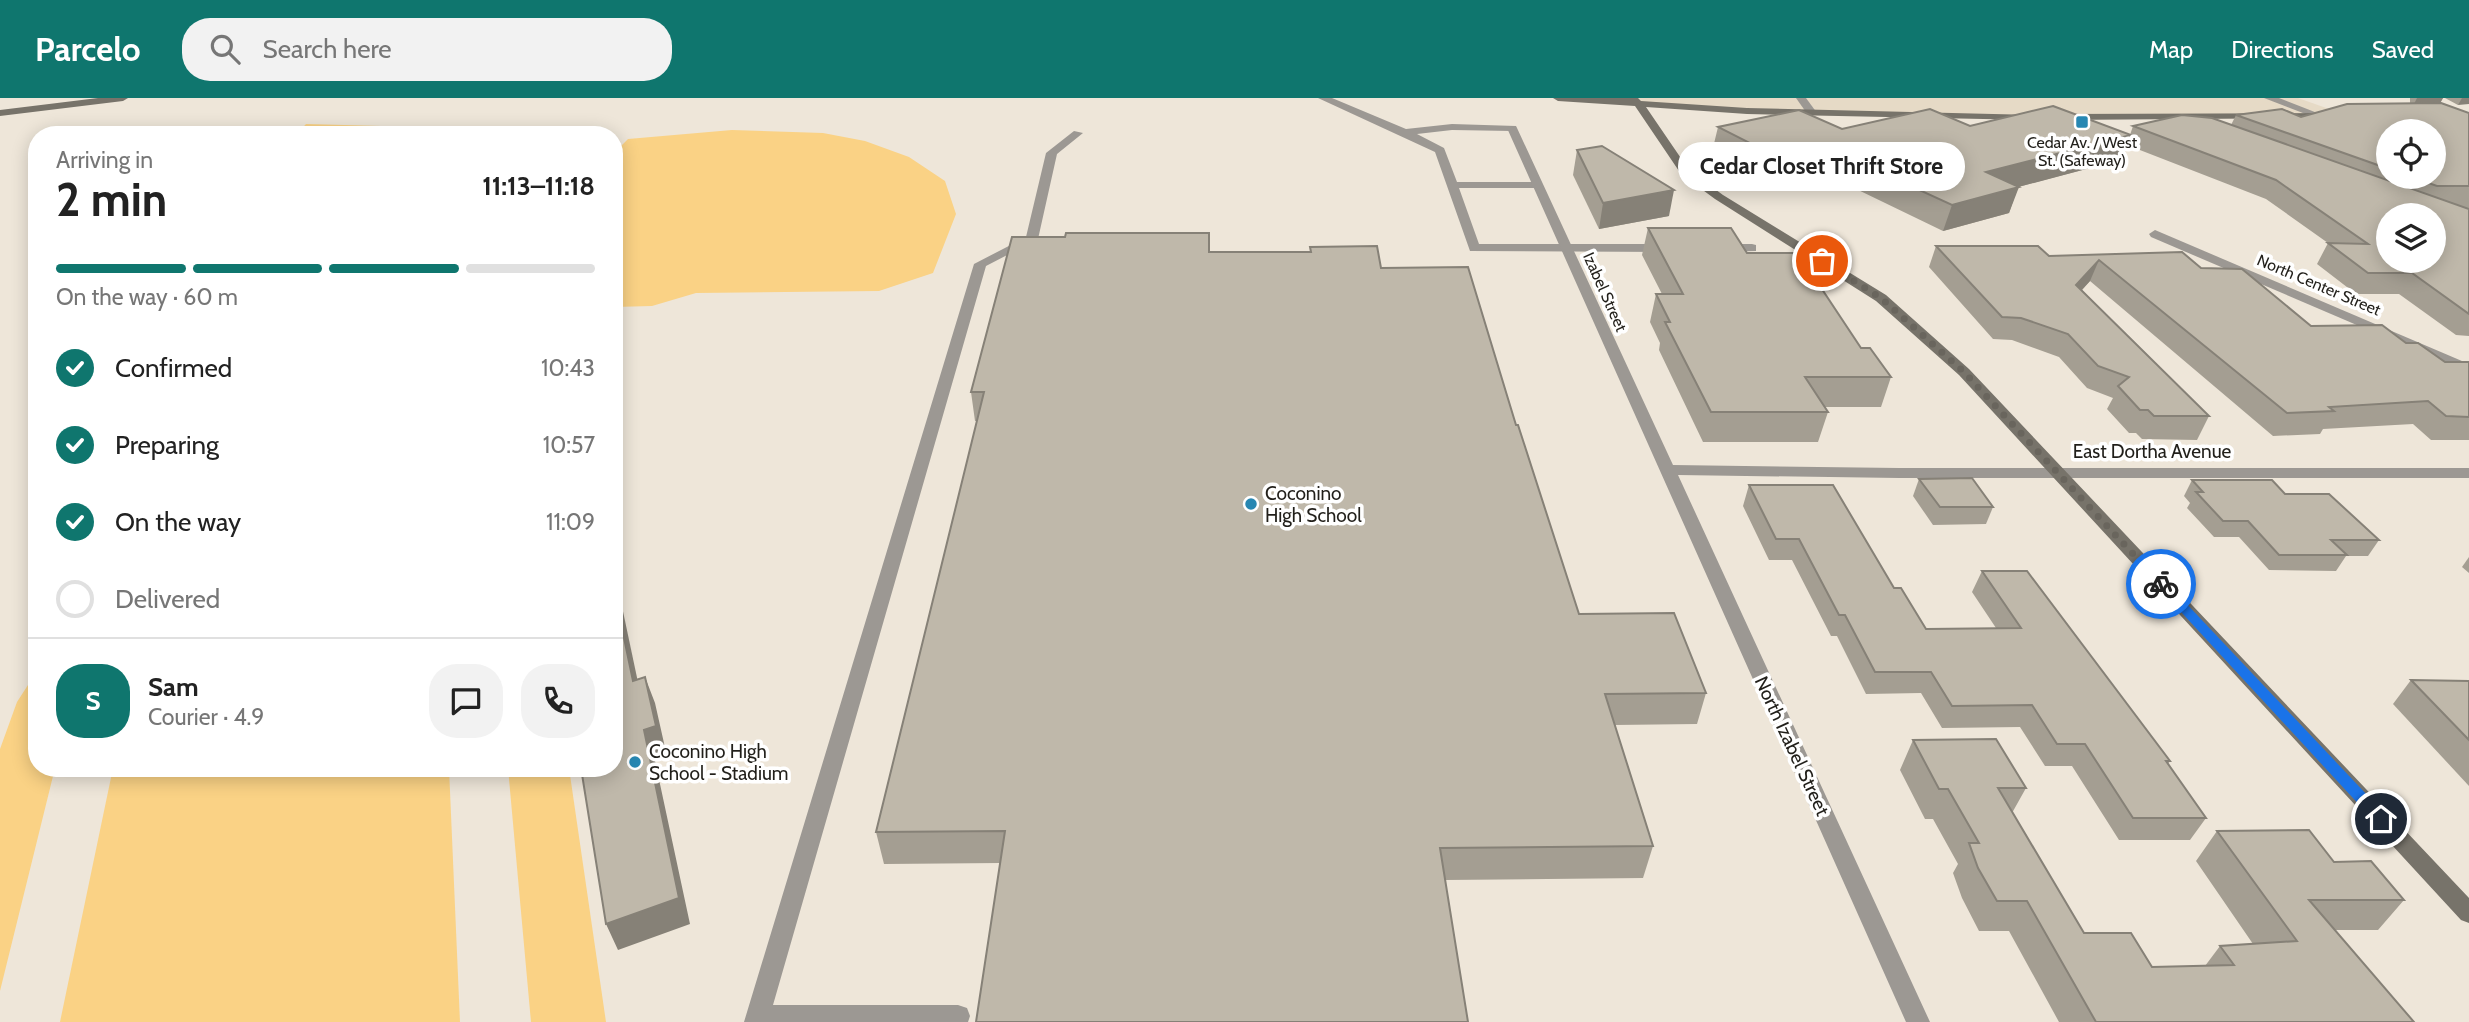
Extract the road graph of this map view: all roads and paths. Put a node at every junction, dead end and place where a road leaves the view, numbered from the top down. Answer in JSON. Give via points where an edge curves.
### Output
{"nodes":[{"id":1,"x":123,"y":98,"type":"edge"},
{"id":2,"x":1323,"y":98,"type":"edge"},
{"id":3,"x":1558,"y":98,"type":"edge"},
{"id":4,"x":1801,"y":98,"type":"edge"},
{"id":5,"x":2269,"y":98,"type":"edge"},
{"id":6,"x":1636,"y":102,"type":"edge"},
{"id":7,"x":0,"y":113,"type":"edge"},
{"id":8,"x":1812,"y":113,"type":"junction"},
{"id":9,"x":2320,"y":116,"type":"junction"},
{"id":10,"x":2339,"y":116,"type":"edge"},
{"id":11,"x":2168,"y":117,"type":"junction"},
{"id":12,"x":2207,"y":131,"type":"edge"},
{"id":13,"x":1405,"y":132,"type":"junction"},
{"id":14,"x":1078,"y":133,"type":"dead end"},
{"id":15,"x":1452,"y":185,"type":"junction"},
{"id":16,"x":1537,"y":185,"type":"junction"},
{"id":17,"x":2155,"y":234,"type":"dead end"},
{"id":18,"x":1566,"y":248,"type":"junction"},
{"id":19,"x":1752,"y":248,"type":"dead end"},
{"id":20,"x":2469,"y":369,"type":"edge"},
{"id":21,"x":1667,"y":470,"type":"junction"},
{"id":22,"x":2057,"y":472,"type":"junction"},
{"id":23,"x":2469,"y":472,"type":"edge"},
{"id":24,"x":2469,"y":913,"type":"edge"},
{"id":25,"x":958,"y":1016,"type":"dead end"},
{"id":26,"x":757,"y":1019,"type":"edge"},
{"id":27,"x":1918,"y":1022,"type":"edge"}],
"edges":[{"from":1,"to":7,"type":"street"},
{"from":2,"to":13,"type":"street"},
{"from":3,"to":6,"type":"street"},
{"from":4,"to":8,"type":"street"},
{"from":5,"to":9,"type":"street"},
{"from":6,"to":8,"type":"street"},
{"from":6,"to":22,"type":"street","via":[[1685,172],[1881,298],[1964,372]]},
{"from":8,"to":11,"type":"street"},
{"from":9,"to":10,"type":"street"},
{"from":9,"to":11,"type":"street"},
{"from":11,"to":12,"type":"street"},
{"from":13,"to":15,"type":"street","via":[[1440,150]]},
{"from":13,"to":16,"type":"street","name":"Izabel Street","via":[[1512,128]]},
{"from":14,"to":26,"type":"street","via":[[1052,153],[1032,239],[980,264]]},
{"from":15,"to":16,"type":"street"},
{"from":15,"to":18,"type":"street","via":[[1474,248]]},
{"from":16,"to":18,"type":"street","name":"Izabel Street"},
{"from":17,"to":20,"type":"street","name":"North Center Street"},
{"from":18,"to":19,"type":"street"},
{"from":18,"to":21,"type":"street","name":"Izabel Street"},
{"from":21,"to":22,"type":"street","name":"East Dortha Avenue"},
{"from":21,"to":27,"type":"street","name":"North Izabel Street"},
{"from":22,"to":23,"type":"street","name":"East Dortha Avenue"},
{"from":22,"to":24,"type":"street"},
{"from":25,"to":26,"type":"street"}]}
